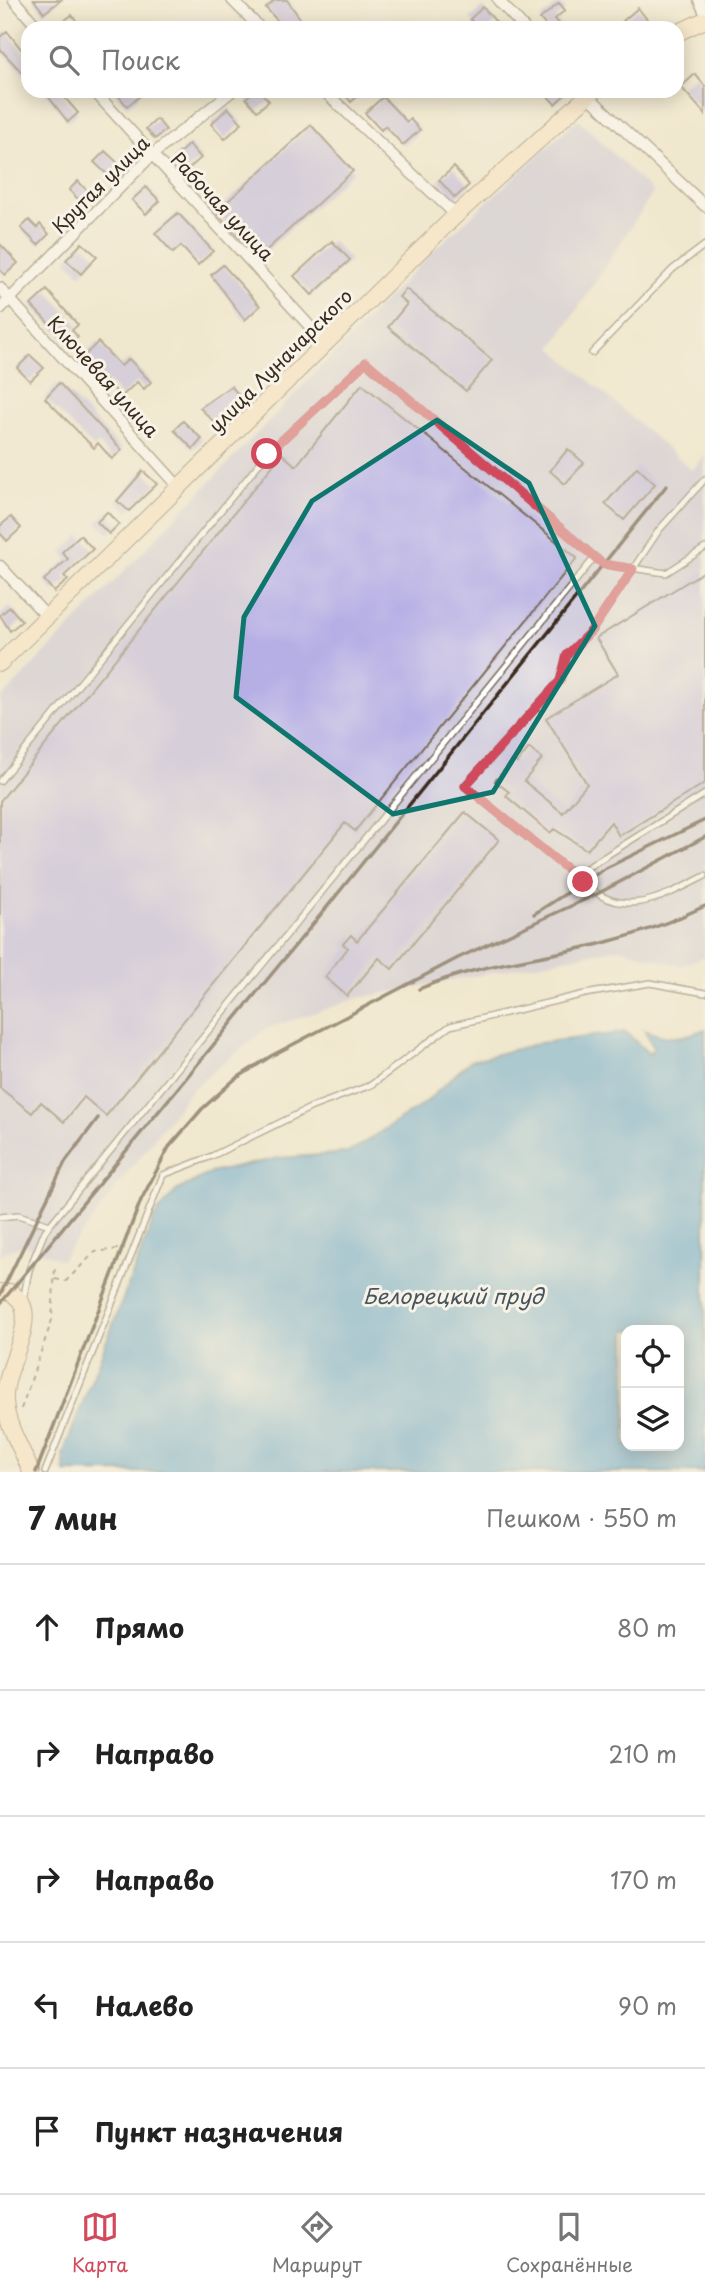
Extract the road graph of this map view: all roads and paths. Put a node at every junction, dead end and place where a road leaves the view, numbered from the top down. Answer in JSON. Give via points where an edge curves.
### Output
{"nodes":[{"id":1,"x":14,"y":0,"type":"edge"},
{"id":2,"x":232,"y":0,"type":"edge"},
{"id":3,"x":498,"y":0,"type":"edge"},
{"id":4,"x":699,"y":0,"type":"edge"},
{"id":5,"x":705,"y":13,"type":"edge"},
{"id":6,"x":705,"y":20,"type":"edge"},
{"id":7,"x":32,"y":21,"type":"edge"},
{"id":8,"x":253,"y":21,"type":"edge"},
{"id":9,"x":518,"y":21,"type":"edge"},
{"id":10,"x":684,"y":30,"type":"edge"},
{"id":11,"x":100,"y":98,"type":"edge"},
{"id":12,"x":223,"y":98,"type":"edge"},
{"id":13,"x":331,"y":98,"type":"edge"},
{"id":14,"x":583,"y":98,"type":"edge"},
{"id":15,"x":593,"y":98,"type":"edge"},
{"id":16,"x":152,"y":155,"type":"junction"},
{"id":17,"x":705,"y":206,"type":"edge"},
{"id":18,"x":456,"y":215,"type":"junction"},
{"id":19,"x":705,"y":245,"type":"edge"},
{"id":20,"x":0,"y":288,"type":"edge"},
{"id":21,"x":10,"y":298,"type":"junction"},
{"id":22,"x":0,"y":309,"type":"edge"},
{"id":23,"x":326,"y":344,"type":"junction"},
{"id":24,"x":592,"y":353,"type":"dead end"},
{"id":25,"x":705,"y":479,"type":"edge"},
{"id":26,"x":180,"y":488,"type":"junction"},
{"id":27,"x":705,"y":548,"type":"edge"},
{"id":28,"x":594,"y":557,"type":"junction"},
{"id":29,"x":0,"y":566,"type":"edge"},
{"id":30,"x":633,"y":569,"type":"junction"},
{"id":31,"x":48,"y":618,"type":"junction"},
{"id":32,"x":0,"y":663,"type":"edge"},
{"id":33,"x":0,"y":781,"type":"edge"},
{"id":34,"x":705,"y":794,"type":"edge"},
{"id":35,"x":577,"y":874,"type":"junction"},
{"id":36,"x":705,"y":876,"type":"edge"},
{"id":37,"x":705,"y":993,"type":"edge"},
{"id":38,"x":0,"y":1217,"type":"edge"},
{"id":39,"x":50,"y":1225,"type":"junction"},
{"id":40,"x":132,"y":1249,"type":"junction"},
{"id":41,"x":55,"y":1267,"type":"dead end"},
{"id":42,"x":55,"y":1279,"type":"junction"},
{"id":43,"x":0,"y":1292,"type":"edge"},
{"id":44,"x":22,"y":1304,"type":"junction"},
{"id":45,"x":8,"y":1415,"type":"edge"},
{"id":46,"x":31,"y":1472,"type":"edge"},
{"id":47,"x":45,"y":1472,"type":"edge"}],
"edges":[{"from":1,"to":7,"type":"street"},
{"from":2,"to":8,"type":"street"},
{"from":3,"to":9,"type":"street"},
{"from":4,"to":5,"type":"street"},
{"from":6,"to":10,"type":"street"},
{"from":11,"to":16,"type":"street","name":"Рабочая улица"},
{"from":12,"to":16,"type":"street","name":"Крутая улица"},
{"from":13,"to":18,"type":"street"},
{"from":14,"to":18,"type":"street","name":"улица Луначарского"},
{"from":15,"to":17,"type":"street"},
{"from":16,"to":21,"type":"street","name":"Крутая улица"},
{"from":16,"to":23,"type":"street","name":"Рабочая улица"},
{"from":18,"to":23,"type":"street","name":"улица Луначарского"},
{"from":19,"to":24,"type":"lane","via":[[673,269]]},
{"from":20,"to":21,"type":"street","name":"Ключевая улица"},
{"from":21,"to":22,"type":"street","name":"Крутая улица"},
{"from":21,"to":26,"type":"street","name":"Ключевая улица"},
{"from":23,"to":26,"type":"street","name":"улица Луначарского"},
{"from":25,"to":30,"type":"lane","via":[[659,530]]},
{"from":26,"to":31,"type":"street","name":"улица Луначарского"},
{"from":27,"to":30,"type":"lane","via":[[666,573]]},
{"from":28,"to":30,"type":"lane","via":[[603,564]]},
{"from":28,"to":33,"type":"lane","via":[[366,362],[267,454]]},
{"from":28,"to":39,"type":"lane"},
{"from":29,"to":31,"type":"street"},
{"from":30,"to":35,"type":"lane","via":[[592,630],[567,655],[560,681],[465,786]]},
{"from":31,"to":32,"type":"street","name":"улица Луначарского"},
{"from":34,"to":35,"type":"lane"},
{"from":35,"to":36,"type":"lane","via":[[597,894],[639,905]]},
{"from":37,"to":40,"type":"lane","via":[[650,983],[450,1027],[371,1085],[163,1175]]},
{"from":38,"to":39,"type":"lane","via":[[18,1215]]},
{"from":39,"to":44,"type":"lane","via":[[29,1269]]},
{"from":40,"to":42,"type":"path","via":[[95,1252],[66,1281]]},
{"from":40,"to":47,"type":"lane"},
{"from":41,"to":42,"type":"path"},
{"from":42,"to":45,"type":"path","via":[[52,1320]]},
{"from":43,"to":44,"type":"street","via":[[11,1292]]},
{"from":44,"to":45,"type":"street","via":[[25,1323],[8,1373]]},
{"from":45,"to":46,"type":"street"}]}
